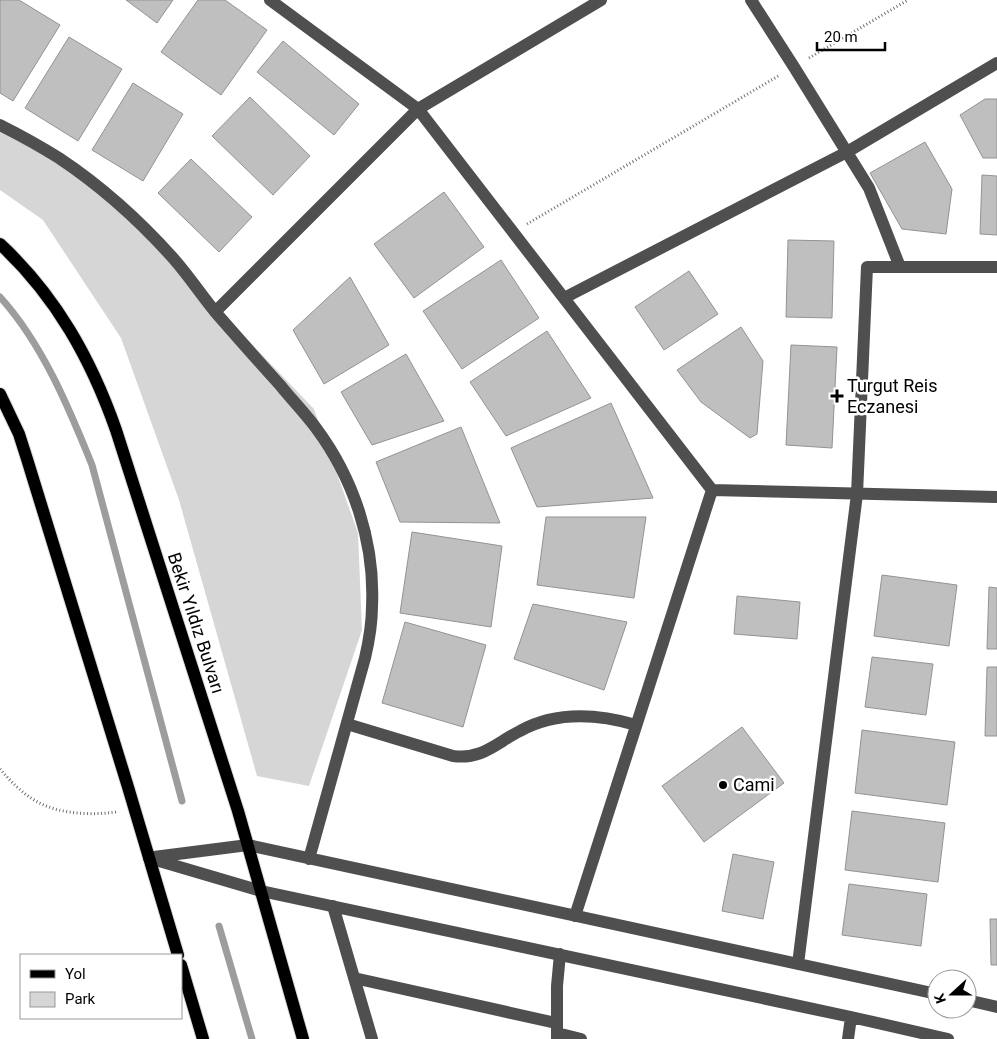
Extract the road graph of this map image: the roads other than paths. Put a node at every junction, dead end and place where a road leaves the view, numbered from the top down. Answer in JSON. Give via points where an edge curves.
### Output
{"nodes":[{"id":1,"x":601,"y":0,"type":"edge"},
{"id":2,"x":751,"y":0,"type":"edge"},
{"id":3,"x":274,"y":1,"type":"edge"},
{"id":4,"x":997,"y":63,"type":"edge"},
{"id":5,"x":418,"y":109,"type":"junction"},
{"id":6,"x":0,"y":125,"type":"edge"},
{"id":7,"x":847,"y":152,"type":"junction"},
{"id":8,"x":0,"y":244,"type":"edge"},
{"id":9,"x":900,"y":267,"type":"junction"},
{"id":10,"x":997,"y":267,"type":"edge"},
{"id":11,"x":564,"y":298,"type":"junction"},
{"id":12,"x":215,"y":312,"type":"junction"},
{"id":13,"x":0,"y":394,"type":"edge"},
{"id":14,"x":712,"y":490,"type":"junction"},
{"id":15,"x":857,"y":494,"type":"junction"},
{"id":16,"x":997,"y":498,"type":"edge"},
{"id":17,"x":347,"y":724,"type":"junction"},
{"id":18,"x":636,"y":725,"type":"junction"},
{"id":19,"x":248,"y":845,"type":"junction"},
{"id":20,"x":149,"y":858,"type":"junction"},
{"id":21,"x":309,"y":859,"type":"junction"},
{"id":22,"x":261,"y":891,"type":"junction"},
{"id":23,"x":333,"y":906,"type":"junction"},
{"id":24,"x":574,"y":916,"type":"junction"},
{"id":25,"x":178,"y":954,"type":"edge"},
{"id":26,"x":560,"y":954,"type":"junction"},
{"id":27,"x":798,"y":964,"type":"junction"},
{"id":28,"x":182,"y":968,"type":"edge"},
{"id":29,"x":354,"y":978,"type":"junction"},
{"id":30,"x":927,"y":992,"type":"edge"},
{"id":31,"x":977,"y":1002,"type":"edge"},
{"id":32,"x":997,"y":1007,"type":"edge"},
{"id":33,"x":851,"y":1017,"type":"junction"},
{"id":34,"x":556,"y":1032,"type":"edge"},
{"id":35,"x":203,"y":1039,"type":"edge"},
{"id":36,"x":303,"y":1039,"type":"edge"},
{"id":37,"x":372,"y":1039,"type":"edge"},
{"id":38,"x":582,"y":1039,"type":"edge"},
{"id":39,"x":848,"y":1039,"type":"edge"},
{"id":40,"x":948,"y":1039,"type":"edge"}],
"edges":[{"from":1,"to":5,"type":"street"},
{"from":2,"to":7,"type":"street"},
{"from":3,"to":5,"type":"street"},
{"from":4,"to":7,"type":"street"},
{"from":5,"to":11,"type":"street"},
{"from":5,"to":12,"type":"street"},
{"from":6,"to":12,"type":"street","via":[[59,158],[122,207],[174,259]]},
{"from":7,"to":9,"type":"street","via":[[869,188]]},
{"from":7,"to":11,"type":"street"},
{"from":8,"to":19,"type":"main road","name":"Bekir Yıldız Bulvarı","via":[[60,314],[105,400]]},
{"from":9,"to":10,"type":"street"},
{"from":9,"to":15,"type":"street","via":[[868,267]]},
{"from":11,"to":14,"type":"street"},
{"from":12,"to":17,"type":"street","via":[[317,429],[345,476],[355,500],[369,551],[372,605],[365,658]]},
{"from":13,"to":20,"type":"main road","via":[[19,434]]},
{"from":14,"to":15,"type":"street"},
{"from":14,"to":18,"type":"street"},
{"from":15,"to":16,"type":"street"},
{"from":15,"to":27,"type":"street"},
{"from":17,"to":18,"type":"street","via":[[461,757],[478,755],[521,730],[565,717],[601,717]]},
{"from":17,"to":21,"type":"street"},
{"from":18,"to":24,"type":"street"},
{"from":19,"to":20,"type":"street"},
{"from":19,"to":21,"type":"street"},
{"from":19,"to":22,"type":"main road","name":"Bekir Yıldız Bulvarı"},
{"from":20,"to":22,"type":"street"},
{"from":20,"to":25,"type":"main road"},
{"from":21,"to":24,"type":"street"},
{"from":22,"to":23,"type":"street"},
{"from":22,"to":36,"type":"main road","name":"Bekir Yıldız Bulvarı"},
{"from":23,"to":26,"type":"street"},
{"from":23,"to":29,"type":"street"},
{"from":24,"to":27,"type":"street"},
{"from":26,"to":33,"type":"street"},
{"from":26,"to":34,"type":"street"},
{"from":27,"to":30,"type":"street"},
{"from":28,"to":35,"type":"main road"},
{"from":29,"to":34,"type":"street"},
{"from":29,"to":37,"type":"street"},
{"from":31,"to":32,"type":"street"},
{"from":33,"to":39,"type":"street"},
{"from":33,"to":40,"type":"street"},
{"from":34,"to":38,"type":"street"}]}
